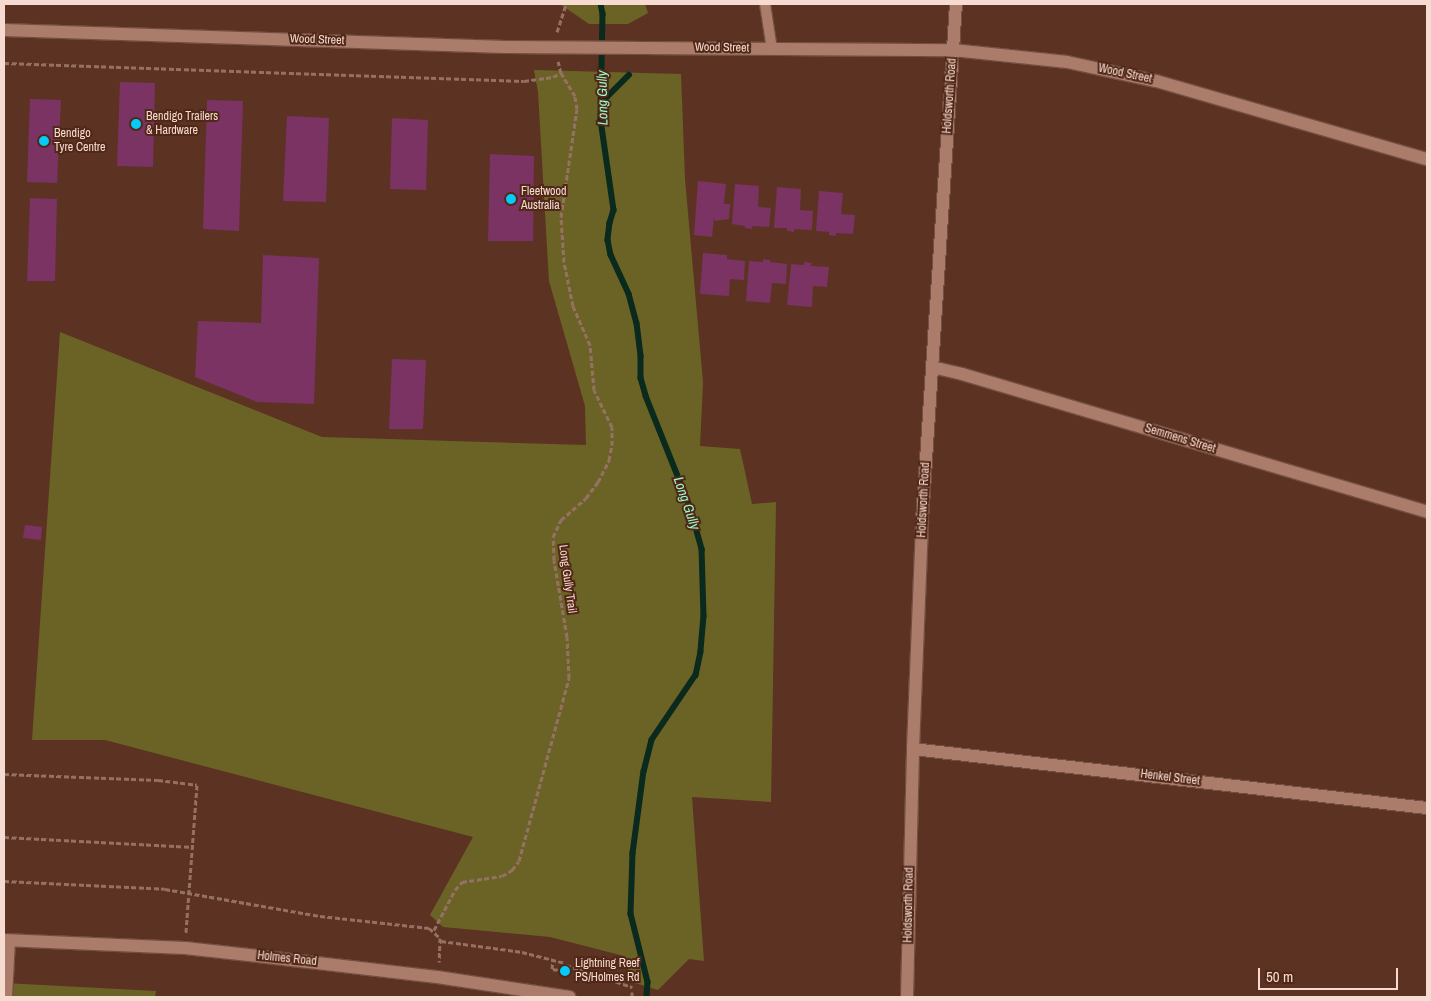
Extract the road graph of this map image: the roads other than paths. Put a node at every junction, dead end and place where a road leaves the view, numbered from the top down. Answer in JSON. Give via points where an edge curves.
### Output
{"nodes":[{"id":1,"x":765,"y":4,"type":"edge"},
{"id":2,"x":956,"y":4,"type":"edge"},
{"id":3,"x":4,"y":30,"type":"edge"},
{"id":4,"x":772,"y":49,"type":"junction"},
{"id":5,"x":953,"y":50,"type":"junction"},
{"id":6,"x":1427,"y":159,"type":"edge"},
{"id":7,"x":932,"y":367,"type":"junction"},
{"id":8,"x":1427,"y":512,"type":"edge"},
{"id":9,"x":913,"y":749,"type":"junction"},
{"id":10,"x":1427,"y":808,"type":"edge"},
{"id":11,"x":7,"y":940,"type":"edge"},
{"id":12,"x":543,"y":995,"type":"edge"},
{"id":13,"x":6,"y":997,"type":"edge"},
{"id":14,"x":569,"y":997,"type":"edge"},
{"id":15,"x":907,"y":997,"type":"edge"}],
"edges":[{"from":1,"to":4,"type":"lane"},
{"from":2,"to":5,"type":"street","name":"Holdsworth Road"},
{"from":3,"to":4,"type":"street","name":"Wood Street","via":[[495,46]]},
{"from":4,"to":5,"type":"street","name":"Wood Street"},
{"from":5,"to":6,"type":"street","name":"Wood Street","via":[[1067,62],[1156,81]]},
{"from":5,"to":7,"type":"street","name":"Holdsworth Road"},
{"from":7,"to":8,"type":"street","name":"Semmens Street"},
{"from":7,"to":9,"type":"street","name":"Holdsworth Road"},
{"from":9,"to":10,"type":"street","name":"Henkel Street"},
{"from":9,"to":15,"type":"street","name":"Holdsworth Road"},
{"from":11,"to":12,"type":"street","name":"Holmes Road","via":[[185,948],[437,977]]},
{"from":11,"to":13,"type":"lane"},
{"from":12,"to":14,"type":"street","name":"Holmes Road"}]}
